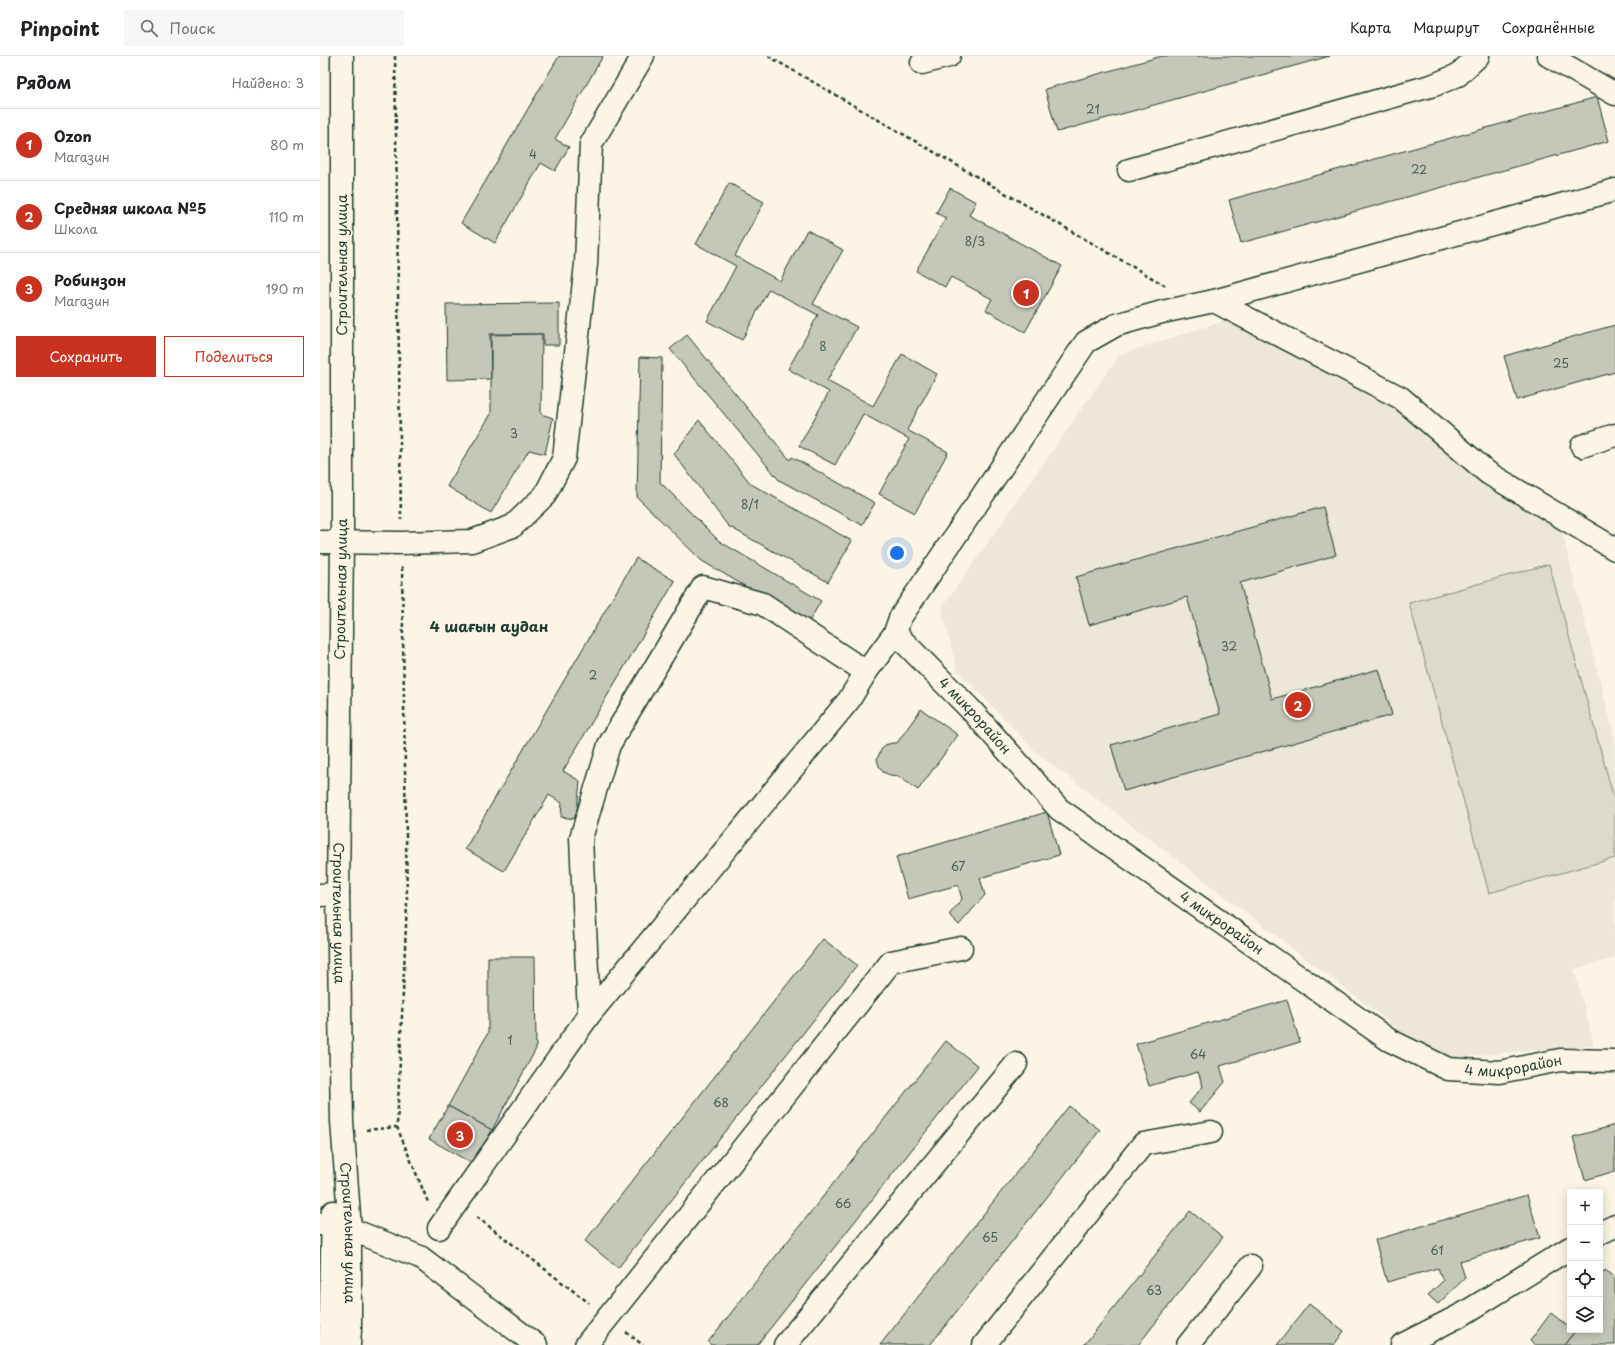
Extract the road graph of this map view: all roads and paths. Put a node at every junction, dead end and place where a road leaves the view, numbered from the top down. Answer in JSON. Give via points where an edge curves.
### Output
{"nodes":[{"id":1,"x":342,"y":56,"type":"edge"},
{"id":2,"x":395,"y":56,"type":"edge"},
{"id":3,"x":643,"y":56,"type":"edge"},
{"id":4,"x":768,"y":56,"type":"edge"},
{"id":5,"x":948,"y":56,"type":"edge"},
{"id":6,"x":1478,"y":56,"type":"edge"},
{"id":7,"x":1549,"y":56,"type":"edge"},
{"id":8,"x":922,"y":63,"type":"dead end"},
{"id":9,"x":1615,"y":94,"type":"edge"},
{"id":10,"x":1129,"y":170,"type":"dead end"},
{"id":11,"x":1615,"y":190,"type":"edge"},
{"id":12,"x":1171,"y":288,"type":"dead end"},
{"id":13,"x":1214,"y":301,"type":"junction"},
{"id":14,"x":1615,"y":436,"type":"edge"},
{"id":15,"x":1582,"y":446,"type":"dead end"},
{"id":16,"x":320,"y":542,"type":"edge"},
{"id":17,"x":342,"y":542,"type":"junction"},
{"id":18,"x":401,"y":543,"type":"junction"},
{"id":19,"x":1615,"y":549,"type":"edge"},
{"id":20,"x":895,"y":633,"type":"junction"},
{"id":21,"x":866,"y":672,"type":"junction"},
{"id":22,"x":329,"y":895,"type":"edge"},
{"id":23,"x":960,"y":948,"type":"dead end"},
{"id":24,"x":589,"y":1015,"type":"junction"},
{"id":25,"x":1615,"y":1061,"type":"edge"},
{"id":26,"x":1016,"y":1064,"type":"dead end"},
{"id":27,"x":397,"y":1126,"type":"junction"},
{"id":28,"x":342,"y":1127,"type":"junction"},
{"id":29,"x":1211,"y":1132,"type":"dead end"},
{"id":30,"x":457,"y":1202,"type":"junction"},
{"id":31,"x":1615,"y":1226,"type":"edge"},
{"id":32,"x":334,"y":1227,"type":"edge"},
{"id":33,"x":439,"y":1228,"type":"joint"},
{"id":34,"x":1603,"y":1232,"type":"edge"},
{"id":35,"x":1567,"y":1250,"type":"edge"},
{"id":36,"x":1251,"y":1266,"type":"dead end"},
{"id":37,"x":608,"y":1317,"type":"junction"},
{"id":38,"x":523,"y":1341,"type":"edge"},
{"id":39,"x":330,"y":1345,"type":"edge"},
{"id":40,"x":349,"y":1345,"type":"edge"},
{"id":41,"x":586,"y":1345,"type":"edge"},
{"id":42,"x":643,"y":1345,"type":"edge"},
{"id":43,"x":784,"y":1345,"type":"edge"},
{"id":44,"x":984,"y":1345,"type":"edge"},
{"id":45,"x":1188,"y":1345,"type":"edge"},
{"id":46,"x":1402,"y":1345,"type":"edge"}],
"edges":[{"from":1,"to":17,"type":"street","name":"Строительная улица"},
{"from":2,"to":18,"type":"path"},
{"from":3,"to":18,"type":"street","via":[[591,144],[586,264],[564,458],[545,495],[513,526],[472,541]]},
{"from":4,"to":12,"type":"path"},
{"from":5,"to":8,"type":"street"},
{"from":6,"to":10,"type":"street","via":[[1458,75],[1434,85]]},
{"from":7,"to":9,"type":"street"},
{"from":11,"to":13,"type":"street"},
{"from":13,"to":19,"type":"street","via":[[1401,398],[1488,473]]},
{"from":13,"to":20,"type":"street","via":[[1116,325],[1086,342],[900,618]]},
{"from":14,"to":15,"type":"street"},
{"from":16,"to":17,"type":"street"},
{"from":17,"to":18,"type":"street"},
{"from":17,"to":22,"type":"street","name":"Строительная улица"},
{"from":18,"to":27,"type":"path","via":[[407,903]]},
{"from":20,"to":21,"type":"street"},
{"from":20,"to":25,"type":"street","name":"4 микрорайон","via":[[972,711],[1059,808],[1389,1040],[1448,1069],[1499,1072],[1560,1060]]},
{"from":21,"to":24,"type":"street","via":[[849,700]]},
{"from":21,"to":24,"type":"street","via":[[763,604],[703,587],[609,744],[581,838]]},
{"from":22,"to":28,"type":"street","name":"Строительная улица"},
{"from":23,"to":37,"type":"street","via":[[891,962]]},
{"from":24,"to":30,"type":"street"},
{"from":26,"to":43,"type":"street"},
{"from":27,"to":28,"type":"path"},
{"from":27,"to":33,"type":"path"},
{"from":28,"to":32,"type":"street","name":"Строительная улица"},
{"from":29,"to":44,"type":"street","via":[[1143,1144]]},
{"from":30,"to":33,"type":"street"},
{"from":30,"to":37,"type":"path"},
{"from":31,"to":34,"type":"street"},
{"from":32,"to":38,"type":"street","via":[[420,1257]]},
{"from":32,"to":39,"type":"street","name":"Строительная улица"},
{"from":32,"to":40,"type":"street","name":"Строительная улица","via":[[350,1328]]},
{"from":35,"to":46,"type":"street","via":[[1463,1314]]},
{"from":36,"to":45,"type":"street"},
{"from":37,"to":41,"type":"street"},
{"from":37,"to":42,"type":"path"}]}
